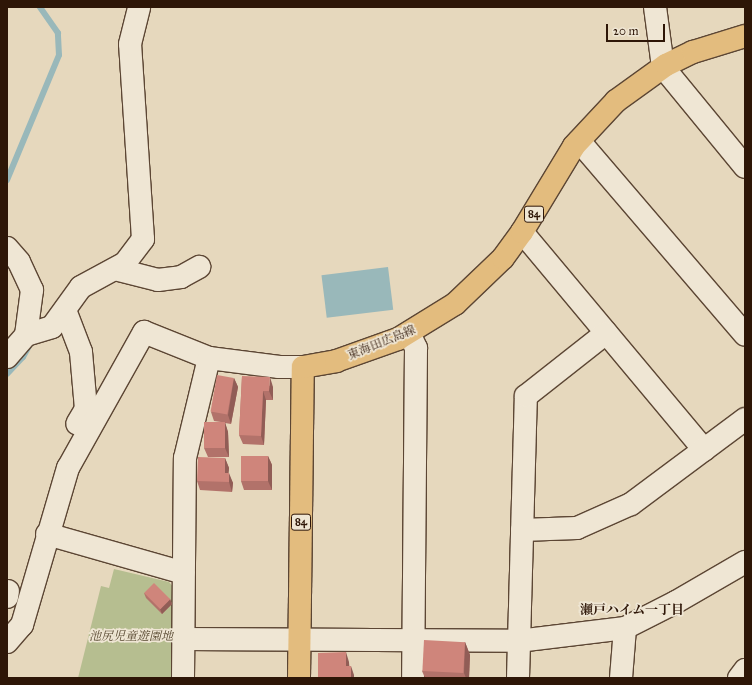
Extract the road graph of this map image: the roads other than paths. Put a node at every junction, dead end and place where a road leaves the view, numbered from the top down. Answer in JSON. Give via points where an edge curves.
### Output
{"nodes":[{"id":1,"x":139,"y":7,"type":"edge"},
{"id":2,"x":655,"y":7,"type":"edge"},
{"id":3,"x":745,"y":36,"type":"edge"},
{"id":4,"x":664,"y":67,"type":"junction"},
{"id":5,"x":579,"y":141,"type":"junction"},
{"id":6,"x":745,"y":166,"type":"edge"},
{"id":7,"x":522,"y":232,"type":"junction"},
{"id":8,"x":7,"y":248,"type":"edge"},
{"id":9,"x":199,"y":267,"type":"dead end"},
{"id":10,"x":115,"y":269,"type":"junction"},
{"id":11,"x":59,"y":318,"type":"junction"},
{"id":12,"x":409,"y":333,"type":"junction"},
{"id":13,"x":606,"y":333,"type":"junction"},
{"id":14,"x":27,"y":334,"type":"junction"},
{"id":15,"x":745,"y":335,"type":"edge"},
{"id":16,"x":7,"y":357,"type":"edge"},
{"id":17,"x":209,"y":358,"type":"junction"},
{"id":18,"x":303,"y":367,"type":"junction"},
{"id":19,"x":745,"y":419,"type":"edge"},
{"id":20,"x":77,"y":424,"type":"dead end"},
{"id":21,"x":704,"y":450,"type":"junction"},
{"id":22,"x":522,"y":530,"type":"junction"},
{"id":23,"x":47,"y":534,"type":"junction"},
{"id":24,"x":745,"y":562,"type":"edge"},
{"id":25,"x":184,"y":573,"type":"junction"},
{"id":26,"x":625,"y":628,"type":"junction"},
{"id":27,"x":183,"y":639,"type":"junction"},
{"id":28,"x":413,"y":639,"type":"junction"},
{"id":29,"x":299,"y":640,"type":"junction"},
{"id":30,"x":518,"y":641,"type":"junction"},
{"id":31,"x":7,"y":642,"type":"edge"},
{"id":32,"x":745,"y":670,"type":"edge"},
{"id":33,"x":183,"y":678,"type":"edge"},
{"id":34,"x":299,"y":678,"type":"edge"},
{"id":35,"x":413,"y":678,"type":"edge"},
{"id":36,"x":518,"y":678,"type":"edge"},
{"id":37,"x":621,"y":678,"type":"edge"},
{"id":38,"x":739,"y":678,"type":"edge"}],
"edges":[{"from":1,"to":10,"type":"street","via":[[130,44],[130,62],[143,239],[125,263]]},
{"from":2,"to":4,"type":"street"},
{"from":3,"to":4,"type":"main road","name":"東海田広島線","number":"84","via":[[693,52]]},
{"from":4,"to":5,"type":"main road","name":"東海田広島線","number":"84","via":[[616,101]]},
{"from":4,"to":6,"type":"street"},
{"from":5,"to":7,"type":"main road","name":"東海田広島線","number":"84","via":[[557,172]]},
{"from":5,"to":15,"type":"street"},
{"from":7,"to":12,"type":"main road","name":"東海田広島線","number":"84","via":[[503,258],[480,282],[455,304]]},
{"from":7,"to":13,"type":"street"},
{"from":8,"to":14,"type":"street","via":[[19,262],[32,290]]},
{"from":9,"to":10,"type":"street","via":[[181,277],[158,280]]},
{"from":10,"to":11,"type":"street","via":[[81,287]]},
{"from":11,"to":14,"type":"street"},
{"from":11,"to":20,"type":"street","via":[[81,352],[86,409]]},
{"from":12,"to":18,"type":"main road","name":"東海田広島線","number":"84","via":[[368,351]]},
{"from":12,"to":28,"type":"street","via":[[416,348]]},
{"from":13,"to":21,"type":"street"},
{"from":13,"to":22,"type":"street","via":[[526,396]]},
{"from":14,"to":16,"type":"street"},
{"from":17,"to":18,"type":"street","via":[[279,367]]},
{"from":17,"to":23,"type":"street","via":[[144,332],[68,468]]},
{"from":17,"to":25,"type":"street","via":[[185,458]]},
{"from":18,"to":29,"type":"main road","number":"84"},
{"from":19,"to":21,"type":"street"},
{"from":21,"to":22,"type":"street","via":[[631,504],[577,528]]},
{"from":22,"to":30,"type":"street"},
{"from":23,"to":25,"type":"street"},
{"from":23,"to":31,"type":"street","via":[[22,625]]},
{"from":24,"to":26,"type":"street"},
{"from":25,"to":27,"type":"street"},
{"from":26,"to":30,"type":"street"},
{"from":26,"to":37,"type":"street"},
{"from":27,"to":29,"type":"street"},
{"from":27,"to":33,"type":"street"},
{"from":28,"to":29,"type":"street"},
{"from":28,"to":30,"type":"street"},
{"from":28,"to":35,"type":"street"},
{"from":29,"to":34,"type":"main road","number":"84"},
{"from":30,"to":36,"type":"street"},
{"from":32,"to":38,"type":"street"}]}
